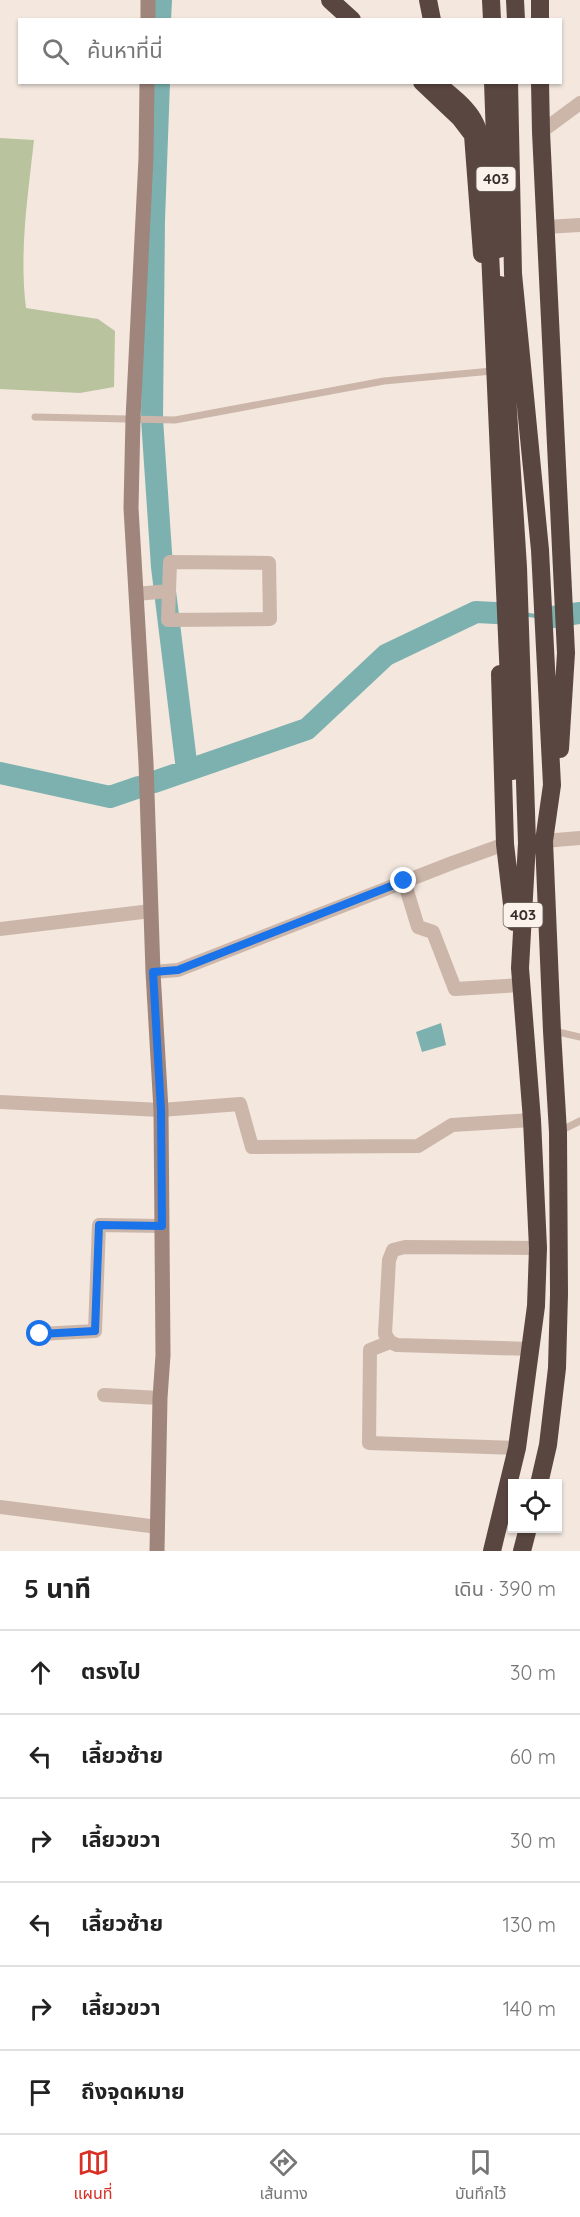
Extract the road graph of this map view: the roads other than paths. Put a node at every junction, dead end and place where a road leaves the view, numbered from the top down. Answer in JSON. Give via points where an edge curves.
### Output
{"nodes":[{"id":1,"x":148,"y":0,"type":"edge"},
{"id":2,"x":330,"y":0,"type":"edge"},
{"id":3,"x":345,"y":0,"type":"edge"},
{"id":4,"x":428,"y":0,"type":"edge"},
{"id":5,"x":491,"y":0,"type":"edge"},
{"id":6,"x":506,"y":0,"type":"edge"},
{"id":7,"x":515,"y":0,"type":"edge"},
{"id":8,"x":540,"y":0,"type":"edge"},
{"id":9,"x":148,"y":18,"type":"edge"},
{"id":10,"x":350,"y":18,"type":"edge"},
{"id":11,"x":358,"y":18,"type":"edge"},
{"id":12,"x":432,"y":18,"type":"edge"},
{"id":13,"x":492,"y":18,"type":"edge"},
{"id":14,"x":507,"y":18,"type":"edge"},
{"id":15,"x":516,"y":18,"type":"edge"},
{"id":16,"x":540,"y":18,"type":"edge"},
{"id":17,"x":147,"y":84,"type":"edge"},
{"id":18,"x":424,"y":84,"type":"edge"},
{"id":19,"x":437,"y":84,"type":"edge"},
{"id":20,"x":450,"y":84,"type":"edge"},
{"id":21,"x":494,"y":84,"type":"edge"},
{"id":22,"x":509,"y":84,"type":"edge"},
{"id":23,"x":519,"y":84,"type":"edge"},
{"id":24,"x":540,"y":84,"type":"edge"},
{"id":25,"x":580,"y":103,"type":"edge"},
{"id":26,"x":460,"y":118,"type":"junction"},
{"id":27,"x":541,"y":132,"type":"junction"},
{"id":28,"x":580,"y":225,"type":"edge"},
{"id":29,"x":546,"y":226,"type":"junction"},
{"id":30,"x":506,"y":275,"type":"junction"},
{"id":31,"x":492,"y":371,"type":"junction"},
{"id":32,"x":35,"y":417,"type":"dead end"},
{"id":33,"x":133,"y":418,"type":"junction"},
{"id":34,"x":163,"y":592,"type":"junction"},
{"id":35,"x":136,"y":594,"type":"junction"},
{"id":36,"x":552,"y":779,"type":"junction"},
{"id":37,"x":580,"y":838,"type":"edge"},
{"id":38,"x":544,"y":841,"type":"junction"},
{"id":39,"x":505,"y":844,"type":"junction"},
{"id":40,"x":404,"y":881,"type":"junction"},
{"id":41,"x":151,"y":911,"type":"junction"},
{"id":42,"x":0,"y":929,"type":"edge"},
{"id":43,"x":153,"y":972,"type":"junction"},
{"id":44,"x":521,"y":977,"type":"junction"},
{"id":45,"x":552,"y":1031,"type":"junction"},
{"id":46,"x":580,"y":1037,"type":"edge"},
{"id":47,"x":0,"y":1102,"type":"edge"},
{"id":48,"x":161,"y":1110,"type":"junction"},
{"id":49,"x":532,"y":1120,"type":"junction"},
{"id":50,"x":580,"y":1120,"type":"edge"},
{"id":51,"x":558,"y":1132,"type":"junction"},
{"id":52,"x":162,"y":1226,"type":"junction"},
{"id":53,"x":538,"y":1248,"type":"junction"},
{"id":54,"x":40,"y":1334,"type":"dead end"},
{"id":55,"x":390,"y":1342,"type":"junction"},
{"id":56,"x":531,"y":1349,"type":"junction"},
{"id":57,"x":104,"y":1395,"type":"dead end"},
{"id":58,"x":160,"y":1398,"type":"junction"},
{"id":59,"x":517,"y":1448,"type":"junction"},
{"id":60,"x":540,"y":1479,"type":"edge"},
{"id":61,"x":0,"y":1507,"type":"edge"},
{"id":62,"x":158,"y":1527,"type":"junction"},
{"id":63,"x":527,"y":1533,"type":"edge"},
{"id":64,"x":157,"y":1551,"type":"edge"},
{"id":65,"x":492,"y":1551,"type":"edge"},
{"id":66,"x":522,"y":1551,"type":"edge"}],
"edges":[{"from":1,"to":9,"type":"street"},
{"from":2,"to":10,"type":"highway"},
{"from":3,"to":11,"type":"highway"},
{"from":4,"to":12,"type":"highway"},
{"from":5,"to":13,"type":"highway"},
{"from":6,"to":14,"type":"highway"},
{"from":7,"to":15,"type":"highway"},
{"from":8,"to":16,"type":"highway"},
{"from":17,"to":33,"type":"street"},
{"from":18,"to":26,"type":"highway"},
{"from":19,"to":44,"type":"highway","bridge":true,"via":[[472,116],[481,134],[486,161]]},
{"from":20,"to":26,"type":"highway"},
{"from":21,"to":30,"type":"highway","number":"403"},
{"from":22,"to":30,"type":"highway","number":"403"},
{"from":23,"to":36,"type":"highway","via":[[526,274],[556,655]]},
{"from":24,"to":27,"type":"highway"},
{"from":25,"to":27,"type":"street"},
{"from":26,"to":31,"type":"highway","via":[[472,135]]},
{"from":27,"to":29,"type":"highway"},
{"from":28,"to":29,"type":"street"},
{"from":29,"to":36,"type":"highway","via":[[566,653],[559,764]]},
{"from":30,"to":36,"type":"highway","number":"403","via":[[540,550]]},
{"from":30,"to":44,"type":"highway","number":"403","via":[[527,832]]},
{"from":31,"to":33,"type":"lane","via":[[384,381],[175,420]]},
{"from":31,"to":39,"type":"highway"},
{"from":32,"to":33,"type":"lane"},
{"from":33,"to":35,"type":"street","via":[[131,508]]},
{"from":34,"to":34,"type":"street","via":[[170,562],[269,563],[270,619],[168,620]]},
{"from":34,"to":35,"type":"street"},
{"from":35,"to":41,"type":"street"},
{"from":36,"to":38,"type":"highway","number":"403"},
{"from":37,"to":38,"type":"street"},
{"from":38,"to":45,"type":"highway","number":"403"},
{"from":39,"to":40,"type":"street"},
{"from":39,"to":44,"type":"highway"},
{"from":40,"to":43,"type":"street","via":[[178,970]]},
{"from":40,"to":44,"type":"street","via":[[418,927],[434,932],[455,989]]},
{"from":41,"to":42,"type":"street"},
{"from":41,"to":43,"type":"street"},
{"from":43,"to":48,"type":"street"},
{"from":44,"to":49,"type":"highway","number":"403"},
{"from":45,"to":46,"type":"lane"},
{"from":45,"to":51,"type":"highway","number":"403"},
{"from":47,"to":48,"type":"street"},
{"from":48,"to":49,"type":"street","via":[[240,1104],[252,1147],[418,1146],[452,1125]]},
{"from":48,"to":52,"type":"street"},
{"from":49,"to":53,"type":"highway","number":"403"},
{"from":50,"to":51,"type":"lane"},
{"from":51,"to":60,"type":"highway","number":"403","via":[[557,1368]]},
{"from":52,"to":54,"type":"street","via":[[99,1225],[95,1331]]},
{"from":52,"to":58,"type":"street"},
{"from":53,"to":55,"type":"street","via":[[393,1250],[389,1260],[385,1334]]},
{"from":53,"to":56,"type":"highway","number":"403"},
{"from":55,"to":56,"type":"street"},
{"from":55,"to":59,"type":"street","via":[[370,1350],[369,1443]]},
{"from":56,"to":59,"type":"highway","number":"403"},
{"from":57,"to":58,"type":"street"},
{"from":58,"to":62,"type":"street"},
{"from":59,"to":65,"type":"highway","number":"403"},
{"from":61,"to":62,"type":"street"},
{"from":62,"to":64,"type":"street"},
{"from":63,"to":66,"type":"highway"}]}
